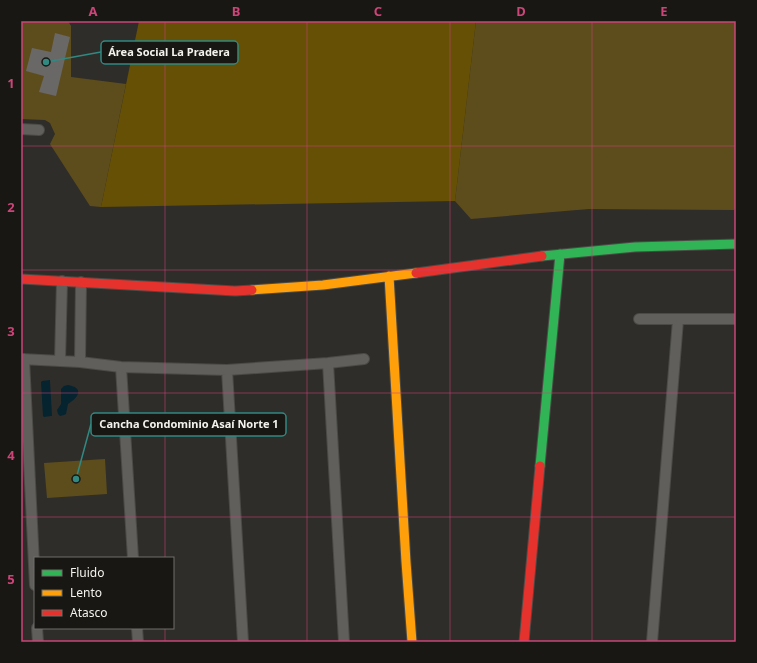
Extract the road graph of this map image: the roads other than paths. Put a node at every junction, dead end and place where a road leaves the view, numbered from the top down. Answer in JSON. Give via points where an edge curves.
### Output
{"nodes":[{"id":1,"x":21,"y":129,"type":"edge"},
{"id":2,"x":39,"y":130,"type":"dead end"},
{"id":3,"x":736,"y":244,"type":"edge"},
{"id":4,"x":560,"y":254,"type":"junction"},
{"id":5,"x":389,"y":276,"type":"junction"},
{"id":6,"x":21,"y":279,"type":"edge"},
{"id":7,"x":62,"y":281,"type":"junction"},
{"id":8,"x":81,"y":282,"type":"junction"},
{"id":9,"x":639,"y":319,"type":"dead end"},
{"id":10,"x":736,"y":319,"type":"edge"},
{"id":11,"x":678,"y":320,"type":"junction"},
{"id":12,"x":23,"y":359,"type":"edge"},
{"id":13,"x":364,"y":359,"type":"dead end"},
{"id":14,"x":60,"y":361,"type":"junction"},
{"id":15,"x":80,"y":362,"type":"junction"},
{"id":16,"x":328,"y":363,"type":"junction"},
{"id":17,"x":121,"y":368,"type":"junction"},
{"id":18,"x":227,"y":370,"type":"junction"},
{"id":19,"x":133,"y":557,"type":"edge"},
{"id":20,"x":34,"y":566,"type":"edge"},
{"id":21,"x":37,"y":629,"type":"edge"},
{"id":22,"x":137,"y":629,"type":"edge"},
{"id":23,"x":38,"y":642,"type":"edge"},
{"id":24,"x":138,"y":642,"type":"edge"},
{"id":25,"x":243,"y":642,"type":"edge"},
{"id":26,"x":344,"y":642,"type":"edge"},
{"id":27,"x":412,"y":642,"type":"edge"},
{"id":28,"x":524,"y":642,"type":"edge"},
{"id":29,"x":652,"y":642,"type":"edge"}],
"edges":[{"from":1,"to":2,"type":"street"},
{"from":3,"to":4,"type":"street","via":[[635,247]]},
{"from":4,"to":5,"type":"street"},
{"from":4,"to":28,"type":"street"},
{"from":5,"to":8,"type":"street","via":[[323,285],[235,291]]},
{"from":5,"to":27,"type":"street"},
{"from":6,"to":7,"type":"street"},
{"from":7,"to":8,"type":"street"},
{"from":7,"to":14,"type":"street"},
{"from":8,"to":15,"type":"street"},
{"from":9,"to":11,"type":"street"},
{"from":10,"to":11,"type":"street"},
{"from":11,"to":29,"type":"street"},
{"from":12,"to":14,"type":"street"},
{"from":12,"to":20,"type":"street"},
{"from":13,"to":16,"type":"street"},
{"from":14,"to":15,"type":"street"},
{"from":15,"to":17,"type":"street"},
{"from":16,"to":18,"type":"street"},
{"from":16,"to":26,"type":"street"},
{"from":17,"to":18,"type":"street"},
{"from":17,"to":19,"type":"street"},
{"from":18,"to":25,"type":"street"},
{"from":21,"to":23,"type":"street"},
{"from":22,"to":24,"type":"street"}]}
